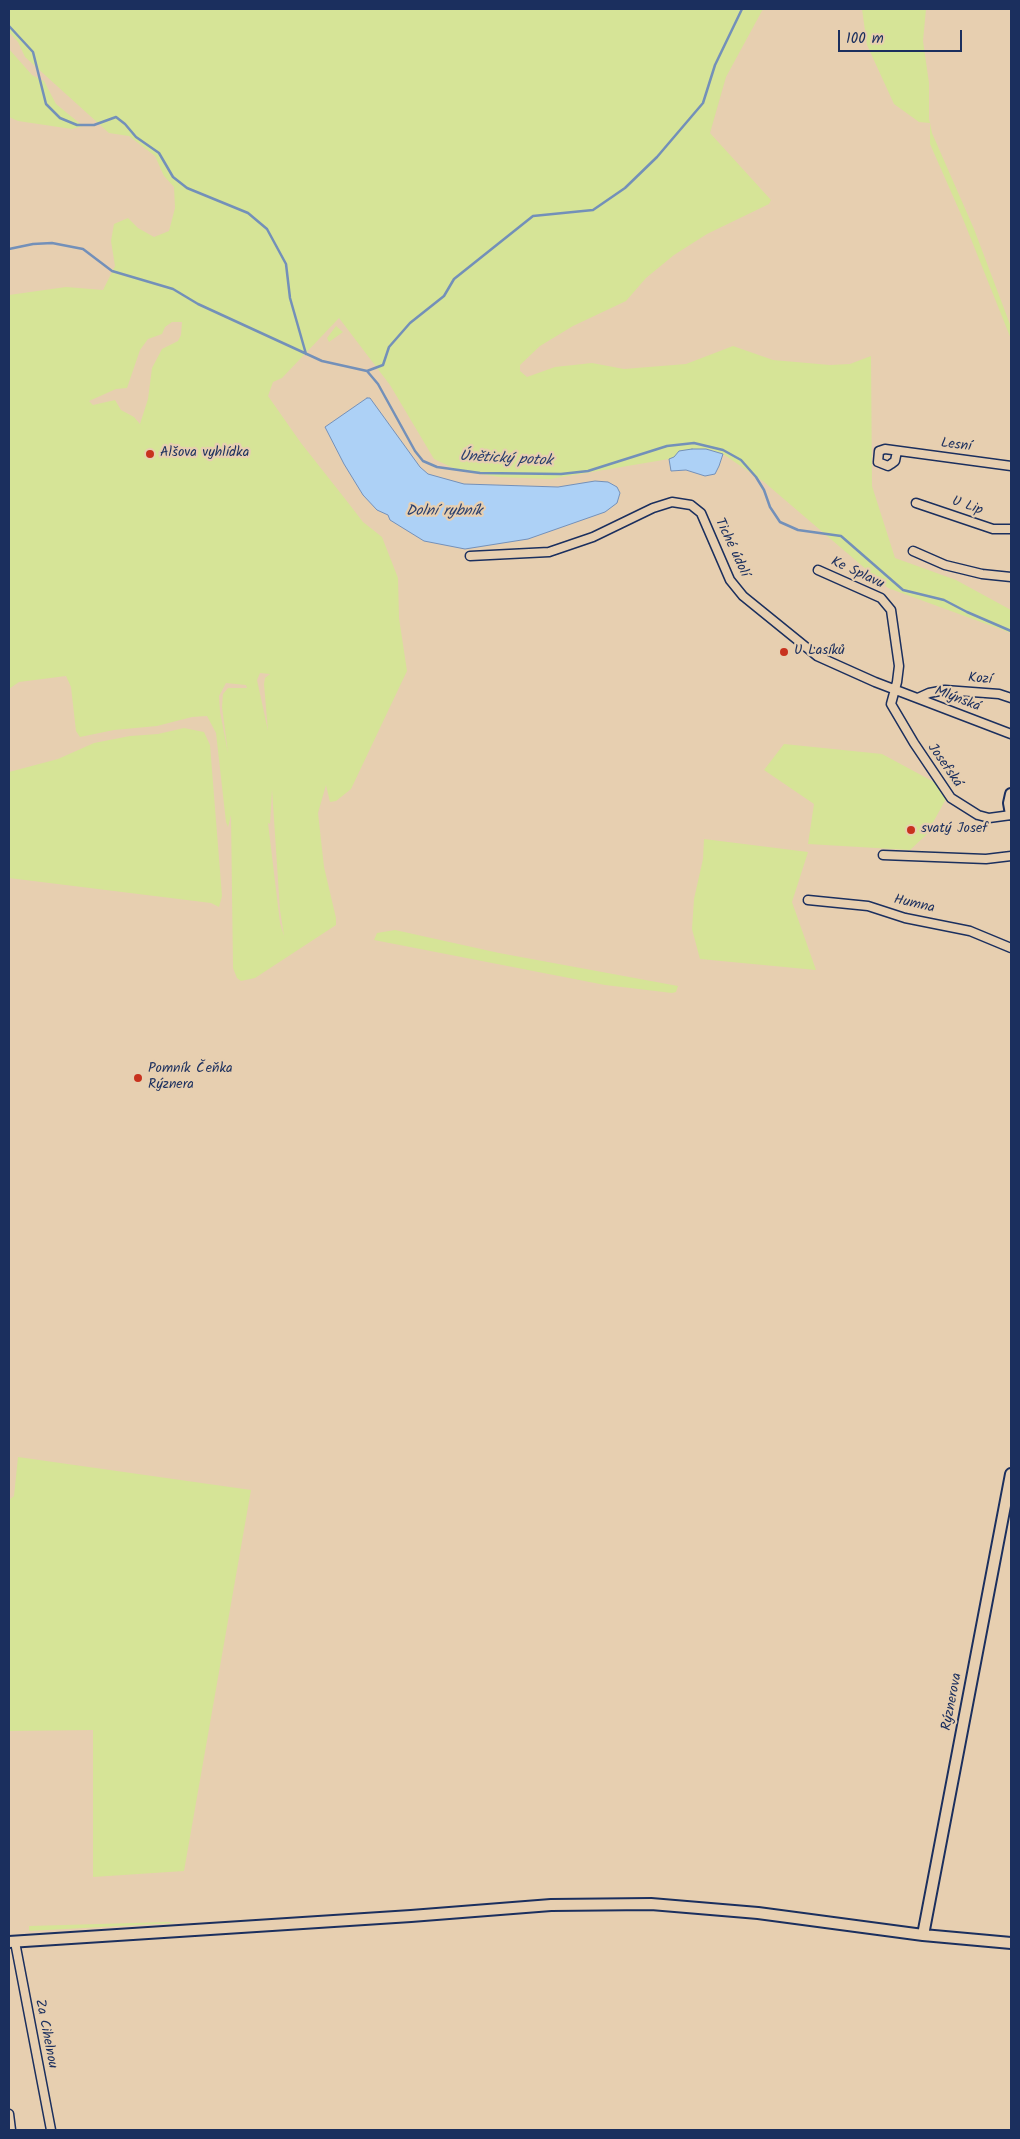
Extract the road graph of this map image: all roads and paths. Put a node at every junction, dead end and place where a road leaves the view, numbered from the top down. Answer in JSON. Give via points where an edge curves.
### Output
{"nodes":[{"id":1,"x":897,"y":451,"type":"dead end"},
{"id":2,"x":1011,"y":466,"type":"edge"},
{"id":3,"x":916,"y":502,"type":"dead end"},
{"id":4,"x":1011,"y":529,"type":"edge"},
{"id":5,"x":914,"y":551,"type":"dead end"},
{"id":6,"x":470,"y":556,"type":"dead end"},
{"id":7,"x":818,"y":570,"type":"dead end"},
{"id":8,"x":1011,"y":577,"type":"edge"},
{"id":9,"x":894,"y":689,"type":"junction"},
{"id":10,"x":918,"y":698,"type":"junction"},
{"id":11,"x":1011,"y":698,"type":"edge"},
{"id":12,"x":1011,"y":734,"type":"edge"},
{"id":13,"x":1011,"y":794,"type":"edge"},
{"id":14,"x":1011,"y":815,"type":"edge"},
{"id":15,"x":883,"y":855,"type":"dead end"},
{"id":16,"x":1011,"y":856,"type":"edge"},
{"id":17,"x":808,"y":900,"type":"dead end"},
{"id":18,"x":1011,"y":948,"type":"edge"},
{"id":19,"x":1011,"y":1474,"type":"edge"},
{"id":20,"x":923,"y":1934,"type":"junction"},
{"id":21,"x":12,"y":1942,"type":"edge"},
{"id":22,"x":1011,"y":1943,"type":"edge"},
{"id":23,"x":9,"y":2114,"type":"edge"},
{"id":24,"x":12,"y":2130,"type":"edge"},
{"id":25,"x":51,"y":2130,"type":"edge"}],
"edges":[{"from":1,"to":2,"type":"street","name":"Lesní"},
{"from":3,"to":4,"type":"street","name":"U Lip","via":[[993,529]]},
{"from":5,"to":8,"type":"street","via":[[945,565]]},
{"from":6,"to":9,"type":"street","name":"Tiché údolí","via":[[548,552],[593,538],[653,508],[672,502],[691,505],[701,513],[730,580],[748,601],[817,656]]},
{"from":7,"to":9,"type":"street","name":"Ke Splavu","via":[[881,598],[891,610],[899,666]]},
{"from":9,"to":10,"type":"street","name":"Mlýnská"},
{"from":9,"to":14,"type":"street","name":"Josefská","via":[[891,704],[951,798],[978,815],[989,818]]},
{"from":10,"to":11,"type":"street","name":"Kozí","via":[[945,690]]},
{"from":10,"to":12,"type":"street","name":"Mlýnská"},
{"from":13,"to":14,"type":"street"},
{"from":15,"to":16,"type":"street","via":[[986,860]]},
{"from":17,"to":18,"type":"street","name":"Humna","via":[[868,906],[905,918],[970,931]]},
{"from":19,"to":20,"type":"street","name":"Rýznerova"},
{"from":20,"to":21,"type":"street","via":[[758,1913],[651,1904],[561,1904]]},
{"from":20,"to":22,"type":"street"},
{"from":21,"to":25,"type":"street","name":"Za Cihelnou"},
{"from":23,"to":24,"type":"street"}]}
